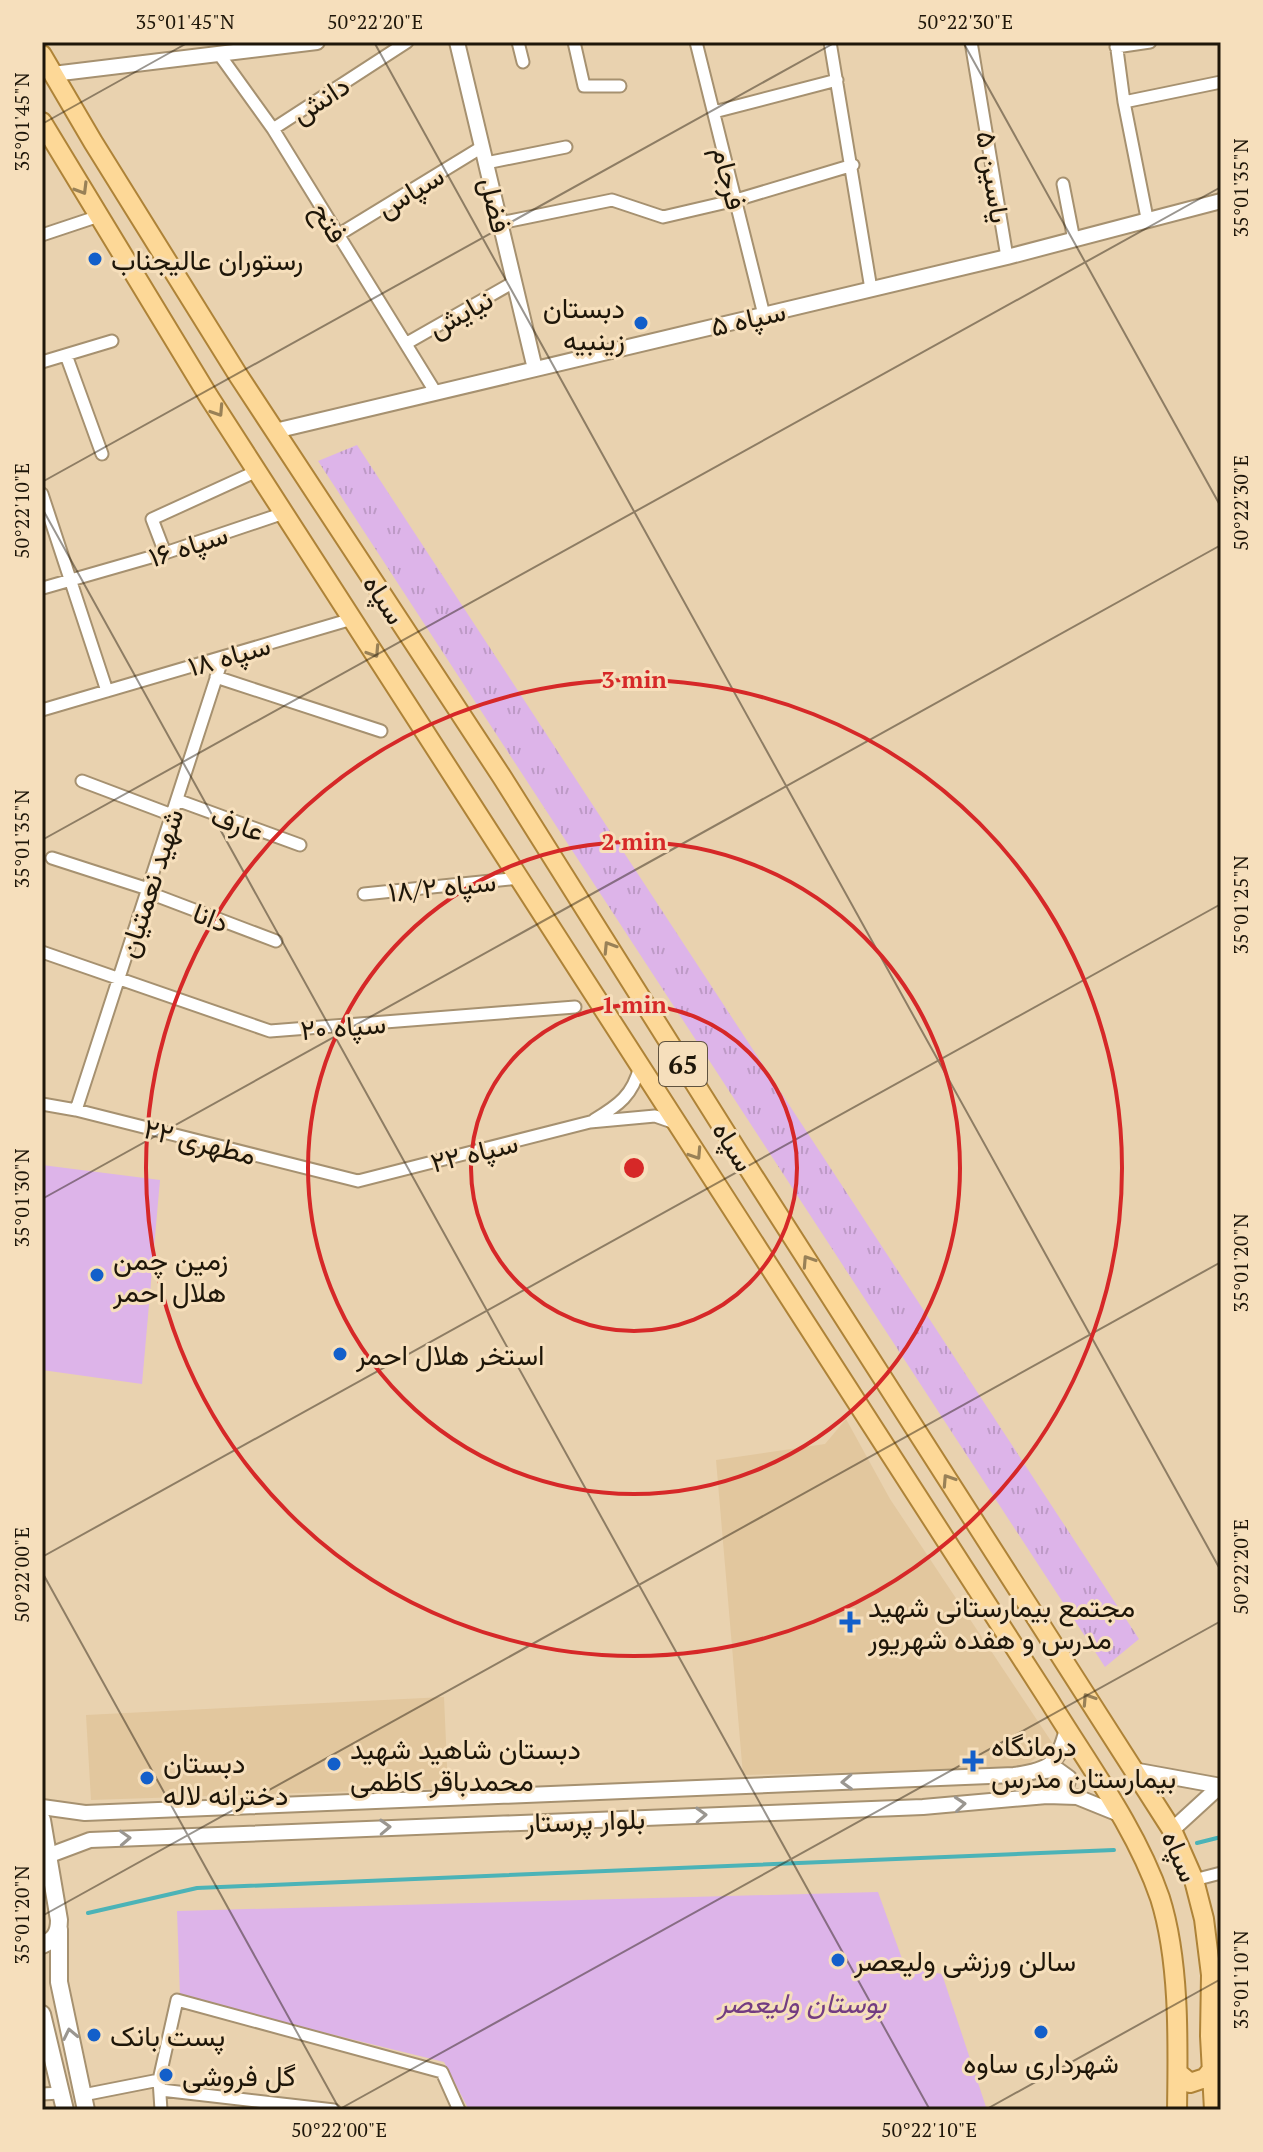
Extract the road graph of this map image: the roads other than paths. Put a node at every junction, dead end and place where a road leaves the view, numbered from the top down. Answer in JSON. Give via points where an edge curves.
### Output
{"nodes":[{"id":1,"x":317,"y":42,"type":"edge"},
{"id":2,"x":407,"y":42,"type":"edge"},
{"id":3,"x":457,"y":42,"type":"edge"},
{"id":4,"x":518,"y":42,"type":"edge"},
{"id":5,"x":574,"y":42,"type":"edge"},
{"id":6,"x":696,"y":42,"type":"edge"},
{"id":7,"x":830,"y":42,"type":"edge"},
{"id":8,"x":971,"y":42,"type":"edge"},
{"id":9,"x":1150,"y":42,"type":"edge"},
{"id":10,"x":1116,"y":45,"type":"edge"},
{"id":11,"x":219,"y":54,"type":"junction"},
{"id":12,"x":42,"y":55,"type":"edge"},
{"id":13,"x":523,"y":62,"type":"dead end"},
{"id":14,"x":48,"y":77,"type":"edge"},
{"id":15,"x":837,"y":80,"type":"junction"},
{"id":16,"x":1221,"y":82,"type":"edge"},
{"id":17,"x":620,"y":86,"type":"dead end"},
{"id":18,"x":1124,"y":102,"type":"junction"},
{"id":19,"x":714,"y":112,"type":"junction"},
{"id":20,"x":42,"y":122,"type":"edge"},
{"id":21,"x":273,"y":129,"type":"junction"},
{"id":22,"x":482,"y":147,"type":"junction"},
{"id":23,"x":566,"y":147,"type":"dead end"},
{"id":24,"x":486,"y":163,"type":"junction"},
{"id":25,"x":853,"y":165,"type":"junction"},
{"id":26,"x":1063,"y":184,"type":"dead end"},
{"id":27,"x":736,"y":200,"type":"junction"},
{"id":28,"x":1221,"y":201,"type":"edge"},
{"id":29,"x":99,"y":216,"type":"junction"},
{"id":30,"x":1147,"y":218,"type":"junction"},
{"id":31,"x":500,"y":223,"type":"junction"},
{"id":32,"x":42,"y":235,"type":"edge"},
{"id":33,"x":338,"y":235,"type":"junction"},
{"id":34,"x":1074,"y":240,"type":"junction"},
{"id":35,"x":1007,"y":257,"type":"junction"},
{"id":36,"x":514,"y":282,"type":"junction"},
{"id":37,"x":871,"y":289,"type":"junction"},
{"id":38,"x":764,"y":315,"type":"junction"},
{"id":39,"x":112,"y":341,"type":"dead end"},
{"id":40,"x":407,"y":343,"type":"junction"},
{"id":41,"x":66,"y":355,"type":"junction"},
{"id":42,"x":42,"y":362,"type":"edge"},
{"id":43,"x":535,"y":369,"type":"junction"},
{"id":44,"x":436,"y":393,"type":"junction"},
{"id":45,"x":275,"y":431,"type":"junction"},
{"id":46,"x":102,"y":454,"type":"dead end"},
{"id":47,"x":257,"y":471,"type":"junction"},
{"id":48,"x":42,"y":494,"type":"edge"},
{"id":49,"x":284,"y":513,"type":"junction"},
{"id":50,"x":165,"y":553,"type":"junction"},
{"id":51,"x":71,"y":580,"type":"junction"},
{"id":52,"x":43,"y":588,"type":"edge"},
{"id":53,"x":352,"y":619,"type":"junction"},
{"id":54,"x":223,"y":657,"type":"junction"},
{"id":55,"x":216,"y":677,"type":"junction"},
{"id":56,"x":107,"y":691,"type":"junction"},
{"id":57,"x":42,"y":710,"type":"edge"},
{"id":58,"x":381,"y":731,"type":"dead end"},
{"id":59,"x":82,"y":781,"type":"dead end"},
{"id":60,"x":177,"y":800,"type":"junction"},
{"id":61,"x":172,"y":815,"type":"junction"},
{"id":62,"x":300,"y":845,"type":"dead end"},
{"id":63,"x":52,"y":858,"type":"dead end"},
{"id":64,"x":519,"y":878,"type":"junction"},
{"id":65,"x":148,"y":891,"type":"junction"},
{"id":66,"x":364,"y":894,"type":"dead end"},
{"id":67,"x":276,"y":941,"type":"dead end"},
{"id":68,"x":42,"y":952,"type":"edge"},
{"id":69,"x":119,"y":979,"type":"junction"},
{"id":70,"x":575,"y":1007,"type":"dead end"},
{"id":71,"x":640,"y":1066,"type":"junction"},
{"id":72,"x":42,"y":1104,"type":"edge"},
{"id":73,"x":76,"y":1110,"type":"junction"},
{"id":74,"x":590,"y":1122,"type":"junction"},
{"id":75,"x":676,"y":1123,"type":"junction"},
{"id":76,"x":358,"y":1181,"type":"joint"},
{"id":77,"x":1067,"y":1729,"type":"junction"},
{"id":78,"x":1133,"y":1770,"type":"junction"},
{"id":79,"x":1044,"y":1771,"type":"junction"},
{"id":80,"x":1220,"y":1786,"type":"edge"},
{"id":81,"x":735,"y":1787,"type":"junction"},
{"id":82,"x":1047,"y":1796,"type":"junction"},
{"id":83,"x":42,"y":1807,"type":"edge"},
{"id":84,"x":736,"y":1814,"type":"junction"},
{"id":85,"x":1119,"y":1814,"type":"junction"},
{"id":86,"x":42,"y":1820,"type":"edge"},
{"id":87,"x":1172,"y":1830,"type":"junction"},
{"id":88,"x":50,"y":1855,"type":"junction"},
{"id":89,"x":1221,"y":1873,"type":"edge"},
{"id":90,"x":1194,"y":1880,"type":"junction"},
{"id":91,"x":59,"y":1929,"type":"junction"},
{"id":92,"x":1214,"y":1941,"type":"edge"},
{"id":93,"x":42,"y":1945,"type":"edge"},
{"id":94,"x":42,"y":2014,"type":"edge"},
{"id":95,"x":1213,"y":2068,"type":"junction"},
{"id":96,"x":1178,"y":2073,"type":"junction"},
{"id":97,"x":160,"y":2085,"type":"junction"},
{"id":98,"x":1215,"y":2089,"type":"junction"},
{"id":99,"x":61,"y":2093,"type":"junction"},
{"id":100,"x":42,"y":2094,"type":"edge"},
{"id":101,"x":85,"y":2102,"type":"edge"},
{"id":102,"x":1221,"y":2109,"type":"edge"},
{"id":103,"x":65,"y":2110,"type":"edge"},
{"id":104,"x":161,"y":2110,"type":"edge"},
{"id":105,"x":334,"y":2110,"type":"edge"},
{"id":106,"x":459,"y":2110,"type":"edge"},
{"id":107,"x":1177,"y":2110,"type":"edge"},
{"id":108,"x":1214,"y":2110,"type":"edge"}],
"edges":[{"from":1,"to":11,"type":"street"},
{"from":2,"to":21,"type":"street","name":"دانش"},
{"from":3,"to":22,"type":"street","name":"فضل"},
{"from":4,"to":13,"type":"street"},
{"from":5,"to":17,"type":"street","via":[[584,86]]},
{"from":6,"to":19,"type":"street","name":"فرجام"},
{"from":7,"to":15,"type":"street"},
{"from":8,"to":35,"type":"street","name":"یاسین ۵"},
{"from":9,"to":10,"type":"street"},
{"from":10,"to":18,"type":"street"},
{"from":11,"to":14,"type":"street"},
{"from":11,"to":21,"type":"street","name":"فتح"},
{"from":12,"to":14,"type":"main road","name":"سپاه","number":"65"},
{"from":14,"to":45,"type":"main road","name":"سپاه","number":"65"},
{"from":15,"to":19,"type":"street"},
{"from":15,"to":25,"type":"street"},
{"from":16,"to":18,"type":"street"},
{"from":18,"to":30,"type":"street"},
{"from":19,"to":27,"type":"street","name":"فرجام"},
{"from":20,"to":29,"type":"main road","name":"سپاه","number":"65","one_way":true},
{"from":21,"to":33,"type":"street","name":"فتح"},
{"from":22,"to":24,"type":"street","name":"فضل"},
{"from":22,"to":33,"type":"street","name":"سپاس"},
{"from":23,"to":24,"type":"street"},
{"from":24,"to":31,"type":"street","name":"فضل"},
{"from":25,"to":27,"type":"street"},
{"from":25,"to":37,"type":"street"},
{"from":26,"to":34,"type":"street"},
{"from":27,"to":31,"type":"street","via":[[663,217],[612,200]]},
{"from":27,"to":38,"type":"street","name":"فرجام"},
{"from":28,"to":30,"type":"street","name":"سپاه ۵"},
{"from":29,"to":32,"type":"street"},
{"from":29,"to":47,"type":"main road","name":"سپاه","number":"65","one_way":true},
{"from":30,"to":34,"type":"street","name":"سپاه ۵"},
{"from":31,"to":36,"type":"street","name":"فضل"},
{"from":33,"to":40,"type":"street","name":"فتح"},
{"from":34,"to":35,"type":"street","name":"سپاه ۵"},
{"from":35,"to":37,"type":"street","name":"سپاه ۵"},
{"from":36,"to":40,"type":"street","name":"نیایش"},
{"from":36,"to":43,"type":"street","name":"فضل"},
{"from":37,"to":38,"type":"street","name":"سپاه ۵"},
{"from":38,"to":43,"type":"street","name":"سپاه ۵"},
{"from":39,"to":41,"type":"street"},
{"from":40,"to":44,"type":"street","name":"فتح"},
{"from":41,"to":42,"type":"street"},
{"from":41,"to":46,"type":"street"},
{"from":43,"to":44,"type":"street","name":"سپاه ۵"},
{"from":44,"to":45,"type":"street","name":"سپاه ۵"},
{"from":78,"to":45,"type":"main road","name":"سپاه","number":"65","one_way":true,"via":[[502,777]]},
{"from":47,"to":49,"type":"main road","name":"سپاه","number":"65"},
{"from":47,"to":50,"type":"street","via":[[152,519]]},
{"from":48,"to":51,"type":"street"},
{"from":49,"to":50,"type":"street","name":"سپاه ۱۶"},
{"from":49,"to":53,"type":"main road","name":"سپاه","number":"65"},
{"from":50,"to":51,"type":"street","name":"سپاه ۱۶"},
{"from":51,"to":52,"type":"street","name":"سپاه ۱۶"},
{"from":51,"to":56,"type":"street"},
{"from":53,"to":54,"type":"street","name":"سپاه ۱۸"},
{"from":53,"to":64,"type":"main road","name":"سپاه","number":"65","one_way":true},
{"from":54,"to":55,"type":"street","name":"شهید نعمتیان"},
{"from":54,"to":56,"type":"street","name":"سپاه ۱۸"},
{"from":55,"to":58,"type":"street"},
{"from":55,"to":60,"type":"street","name":"شهید نعمتیان"},
{"from":56,"to":57,"type":"street","name":"سپاه ۱۸"},
{"from":59,"to":61,"type":"street"},
{"from":60,"to":61,"type":"street","name":"شهید نعمتیان"},
{"from":60,"to":62,"type":"street","name":"عارف"},
{"from":61,"to":65,"type":"street","name":"شهید نعمتیان"},
{"from":63,"to":65,"type":"street","name":"دانا"},
{"from":64,"to":66,"type":"street","name":"سپاه ۱۸/۲"},
{"from":64,"to":71,"type":"main road","name":"سپاه","number":"65"},
{"from":65,"to":67,"type":"street","name":"دانا"},
{"from":65,"to":69,"type":"street","name":"شهید نعمتیان"},
{"from":68,"to":69,"type":"street","name":"سپاه ۲۰"},
{"from":69,"to":70,"type":"street","name":"سپاه ۲۰","via":[[270,1031]]},
{"from":69,"to":73,"type":"street","name":"شهید نعمتیان"},
{"from":71,"to":74,"type":"street","via":[[629,1095]]},
{"from":71,"to":75,"type":"main road","name":"سپاه","number":"65"},
{"from":72,"to":73,"type":"street","name":"مطهری ۲۲"},
{"from":73,"to":76,"type":"street","name":"مطهری ۲۲"},
{"from":74,"to":75,"type":"street","via":[[655,1116]]},
{"from":74,"to":76,"type":"street","name":"سپاه ۲۲"},
{"from":75,"to":77,"type":"main road","name":"سپاه","number":"65","one_way":true},
{"from":77,"to":79,"type":"street","via":[[1057,1759]]},
{"from":77,"to":85,"type":"main road","name":"سپاه","number":"65"},
{"from":78,"to":80,"type":"street"},
{"from":78,"to":87,"type":"main road","name":"سپاه","number":"65"},
{"from":79,"to":81,"type":"street","name":"بلوار پرستار","one_way":true},
{"from":79,"to":82,"type":"street","via":[[1058,1770],[1069,1778],[1066,1787]]},
{"from":80,"to":87,"type":"street"},
{"from":81,"to":83,"type":"street","name":"بلوار پرستار","via":[[85,1813]]},
{"from":81,"to":84,"type":"street"},
{"from":84,"to":82,"type":"street","name":"بلوار پرستار","one_way":true},
{"from":82,"to":85,"type":"street","name":"بلوار پرستار","via":[[1077,1797]]},
{"from":88,"to":84,"type":"street","name":"بلوار پرستار","one_way":true,"via":[[90,1840]]},
{"from":85,"to":96,"type":"main road","name":"سپاه","number":"65","via":[[1160,1898],[1169,1938]]},
{"from":86,"to":88,"type":"main road"},
{"from":87,"to":90,"type":"main road","name":"سپاه","number":"65"},
{"from":88,"to":91,"type":"main road"},
{"from":89,"to":90,"type":"street"},
{"from":90,"to":92,"type":"main road","name":"سپاه","number":"65"},
{"from":91,"to":93,"type":"main road"},
{"from":101,"to":91,"type":"main road","one_way":true,"via":[[59,1982]]},
{"from":92,"to":95,"type":"main road","name":"سپاه","number":"65"},
{"from":94,"to":99,"type":"main road"},
{"from":95,"to":96,"type":"main road","via":[[1198,2082],[1190,2083]]},
{"from":95,"to":98,"type":"main road","name":"سپاه","number":"65"},
{"from":96,"to":107,"type":"main road","name":"سپاه","number":"65"},
{"from":97,"to":101,"type":"street"},
{"from":97,"to":104,"type":"street"},
{"from":97,"to":105,"type":"street"},
{"from":97,"to":106,"type":"street","via":[[177,2000],[442,2072]]},
{"from":98,"to":102,"type":"main road"},
{"from":98,"to":108,"type":"main road","name":"سپاه","number":"65"},
{"from":99,"to":100,"type":"street"},
{"from":99,"to":103,"type":"main road"}]}
